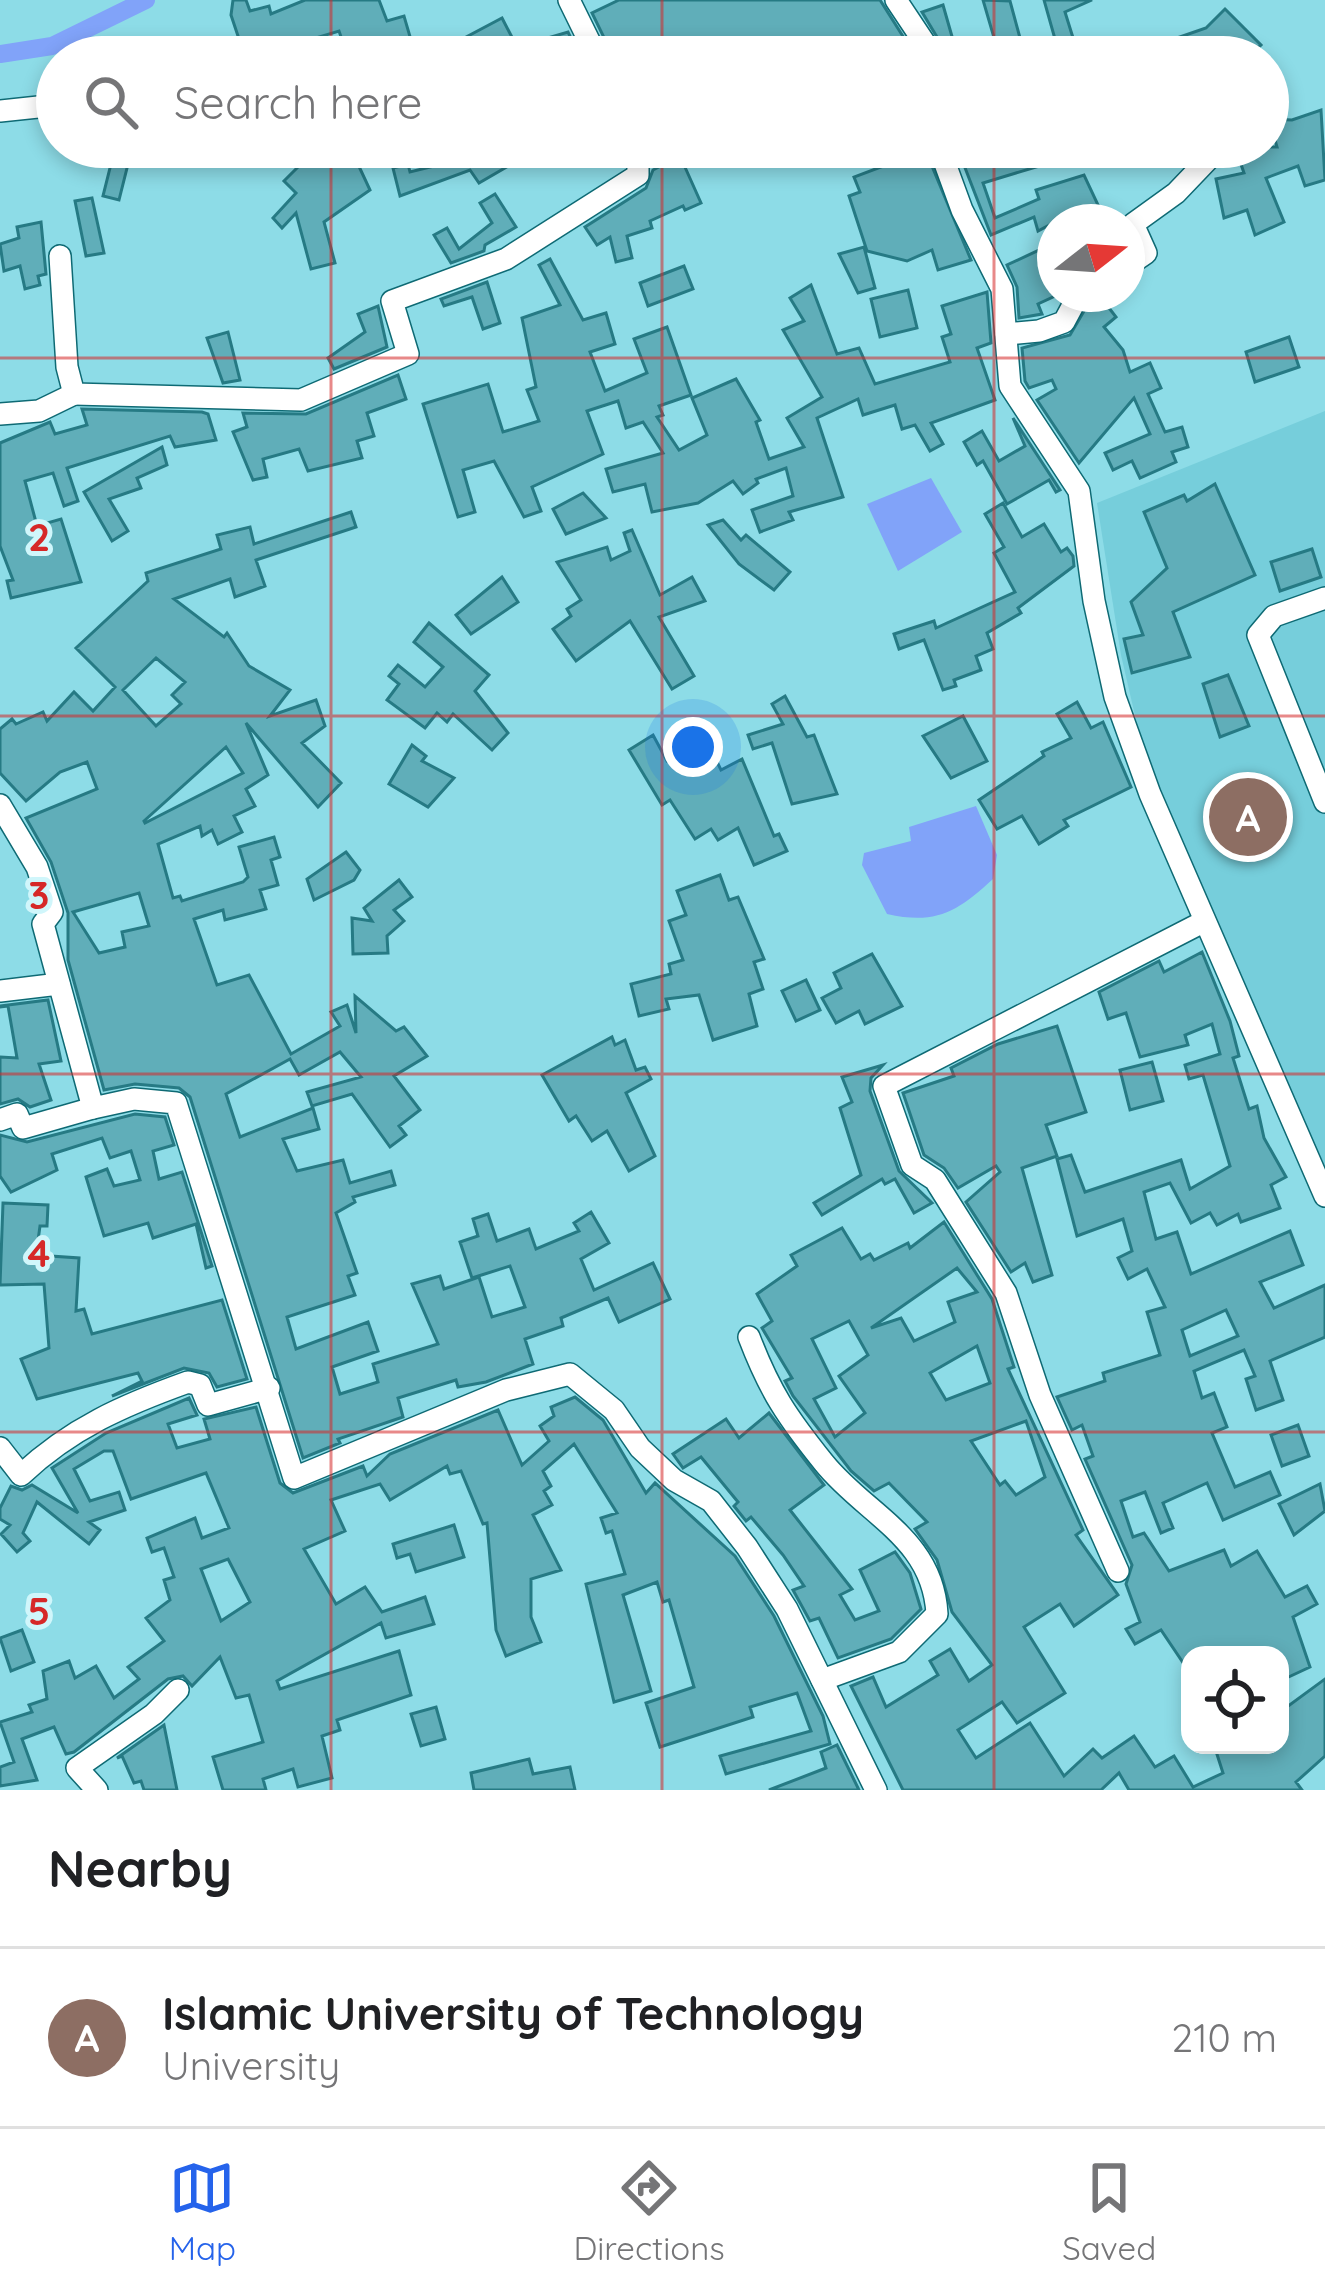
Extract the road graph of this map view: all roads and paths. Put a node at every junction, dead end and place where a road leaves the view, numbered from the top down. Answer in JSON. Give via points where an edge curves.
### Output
{"nodes":[{"id":1,"x":569,"y":0,"type":"edge"},
{"id":2,"x":896,"y":0,"type":"edge"},
{"id":3,"x":587,"y":36,"type":"edge"},
{"id":4,"x":920,"y":36,"type":"edge"},
{"id":5,"x":36,"y":107,"type":"edge"},
{"id":6,"x":0,"y":111,"type":"edge"},
{"id":7,"x":638,"y":168,"type":"edge"},
{"id":8,"x":947,"y":168,"type":"edge"},
{"id":9,"x":1200,"y":168,"type":"edge"},
{"id":10,"x":1145,"y":215,"type":"edge"},
{"id":11,"x":60,"y":256,"type":"dead end"},
{"id":12,"x":1069,"y":312,"type":"edge"},
{"id":13,"x":1006,"y":334,"type":"junction"},
{"id":14,"x":74,"y":394,"type":"junction"},
{"id":15,"x":0,"y":414,"type":"edge"},
{"id":16,"x":1325,"y":598,"type":"edge"},
{"id":17,"x":1325,"y":802,"type":"edge"},
{"id":18,"x":0,"y":805,"type":"edge"},
{"id":19,"x":1203,"y":922,"type":"junction"},
{"id":20,"x":59,"y":984,"type":"junction"},
{"id":21,"x":0,"y":991,"type":"edge"},
{"id":22,"x":94,"y":1108,"type":"junction"},
{"id":23,"x":0,"y":1120,"type":"edge"},
{"id":24,"x":1325,"y":1196,"type":"edge"},
{"id":25,"x":749,"y":1337,"type":"dead end"},
{"id":26,"x":268,"y":1388,"type":"junction"},
{"id":27,"x":0,"y":1448,"type":"edge"},
{"id":28,"x":1118,"y":1571,"type":"dead end"},
{"id":29,"x":822,"y":1680,"type":"junction"},
{"id":30,"x":178,"y":1690,"type":"dead end"},
{"id":31,"x":97,"y":1790,"type":"edge"},
{"id":32,"x":876,"y":1790,"type":"edge"}],
"edges":[{"from":1,"to":3,"type":"street"},
{"from":2,"to":4,"type":"street"},
{"from":5,"to":6,"type":"street"},
{"from":7,"to":14,"type":"street","via":[[506,259],[392,301],[408,354],[343,385],[289,400]]},
{"from":8,"to":13,"type":"street","via":[[1002,289]]},
{"from":9,"to":10,"type":"street"},
{"from":11,"to":14,"type":"street"},
{"from":12,"to":13,"type":"street","via":[[1039,331]]},
{"from":13,"to":19,"type":"street","via":[[1010,386],[1079,491],[1115,698]]},
{"from":14,"to":15,"type":"street","via":[[39,411]]},
{"from":16,"to":17,"type":"street","via":[[1274,616],[1258,635]]},
{"from":18,"to":20,"type":"street","via":[[37,867],[52,912],[43,925]]},
{"from":19,"to":24,"type":"street"},
{"from":19,"to":28,"type":"street","via":[[884,1086],[912,1165],[935,1180],[1006,1293],[1040,1395]]},
{"from":20,"to":21,"type":"street"},
{"from":20,"to":22,"type":"street"},
{"from":22,"to":23,"type":"street","via":[[23,1128],[17,1114]]},
{"from":22,"to":26,"type":"street","via":[[134,1099],[176,1103]]},
{"from":25,"to":29,"type":"street","via":[[771,1397],[826,1466],[903,1534],[934,1584],[937,1614],[910,1642]]},
{"from":26,"to":27,"type":"street","via":[[208,1406],[200,1385],[188,1382],[112,1408],[21,1475]]},
{"from":26,"to":29,"type":"street","via":[[294,1478],[506,1390],[570,1374],[614,1410],[674,1480],[711,1502],[787,1609]]},
{"from":29,"to":32,"type":"street"},
{"from":30,"to":31,"type":"street","via":[[76,1768]]}]}
